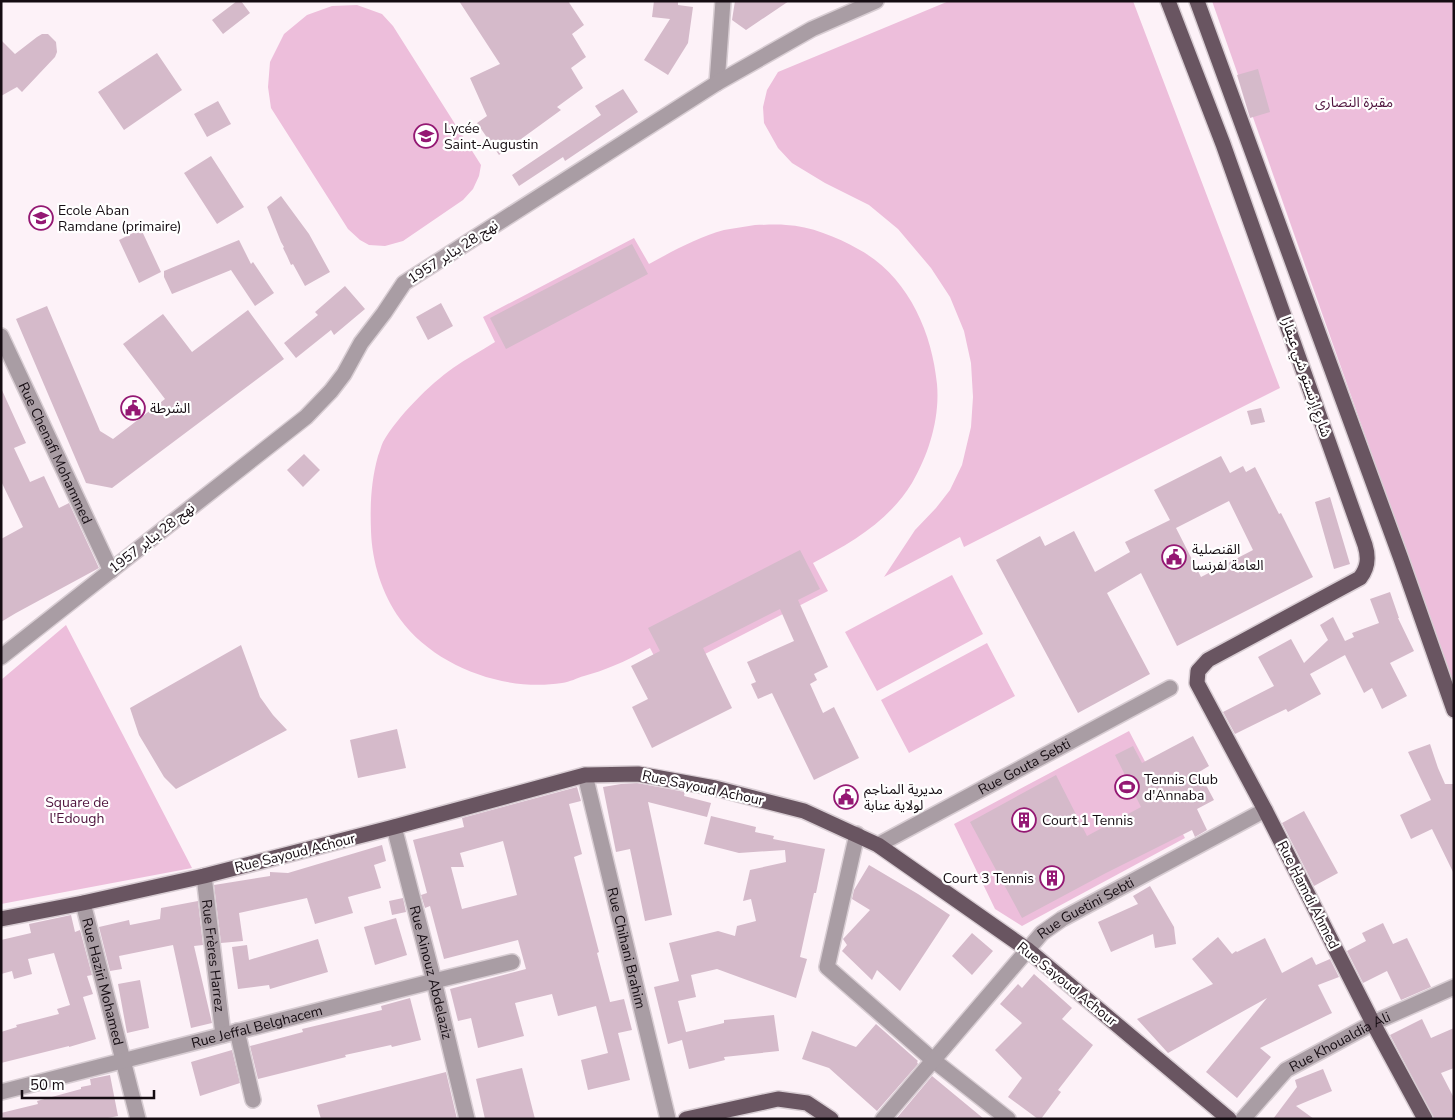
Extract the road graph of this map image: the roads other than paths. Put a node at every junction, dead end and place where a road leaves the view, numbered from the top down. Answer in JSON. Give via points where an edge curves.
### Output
{"nodes":[{"id":1,"x":723,"y":1,"type":"edge"},
{"id":2,"x":876,"y":1,"type":"edge"},
{"id":3,"x":1168,"y":1,"type":"edge"},
{"id":4,"x":1198,"y":1,"type":"edge"},
{"id":5,"x":717,"y":83,"type":"junction"},
{"id":6,"x":1246,"y":135,"type":"junction"},
{"id":7,"x":1223,"y":144,"type":"junction"},
{"id":8,"x":1,"y":336,"type":"edge"},
{"id":9,"x":111,"y":571,"type":"junction"},
{"id":10,"x":1,"y":657,"type":"edge"},
{"id":11,"x":1198,"y":670,"type":"joint"},
{"id":12,"x":1170,"y":688,"type":"dead end"},
{"id":13,"x":1454,"y":710,"type":"edge"},
{"id":14,"x":585,"y":775,"type":"junction"},
{"id":15,"x":1265,"y":810,"type":"junction"},
{"id":16,"x":394,"y":828,"type":"junction"},
{"id":17,"x":857,"y":834,"type":"junction"},
{"id":18,"x":878,"y":845,"type":"junction"},
{"id":19,"x":204,"y":876,"type":"junction"},
{"id":20,"x":83,"y":903,"type":"junction"},
{"id":21,"x":1,"y":919,"type":"edge"},
{"id":22,"x":1028,"y":950,"type":"junction"},
{"id":23,"x":512,"y":962,"type":"dead end"},
{"id":24,"x":434,"y":981,"type":"junction"},
{"id":25,"x":1454,"y":987,"type":"edge"},
{"id":26,"x":1373,"y":1023,"type":"junction"},
{"id":27,"x":230,"y":1033,"type":"junction"},
{"id":28,"x":123,"y":1060,"type":"junction"},
{"id":29,"x":933,"y":1060,"type":"junction"},
{"id":30,"x":1,"y":1092,"type":"edge"},
{"id":31,"x":253,"y":1100,"type":"dead end"},
{"id":32,"x":138,"y":1119,"type":"edge"},
{"id":33,"x":467,"y":1119,"type":"edge"},
{"id":34,"x":668,"y":1119,"type":"edge"},
{"id":35,"x":686,"y":1119,"type":"edge"},
{"id":36,"x":831,"y":1119,"type":"edge"},
{"id":37,"x":883,"y":1119,"type":"edge"},
{"id":38,"x":1008,"y":1119,"type":"edge"},
{"id":39,"x":1229,"y":1119,"type":"edge"},
{"id":40,"x":1243,"y":1119,"type":"edge"},
{"id":41,"x":1424,"y":1119,"type":"edge"}],
"edges":[{"from":1,"to":5,"type":"street"},
{"from":2,"to":5,"type":"street","name":"نهج 28 يناير 1957","via":[[812,29]]},
{"from":3,"to":7,"type":"main road","name":"شارع إرنستو شي عيفارا"},
{"from":4,"to":6,"type":"main road","name":"شارع إرنستو شي عيفارا"},
{"from":5,"to":9,"type":"street","name":"نهج 28 يناير 1957","via":[[404,283],[361,343],[344,374],[306,416]]},
{"from":6,"to":7,"type":"main road"},
{"from":6,"to":13,"type":"main road","name":"شارع إرنستو شي عيفارا"},
{"from":7,"to":11,"type":"main road","name":"شارع إرنستو شي عيفارا","via":[[1368,561],[1360,578],[1208,660]]},
{"from":8,"to":9,"type":"street","name":"Rue Chenafi Mohammed"},
{"from":9,"to":10,"type":"street","name":"نهج 28 يناير 1957"},
{"from":11,"to":15,"type":"main road","name":"Rue Hamdi Ahmed","via":[[1199,690]]},
{"from":12,"to":18,"type":"street","name":"Rue Gouta Sebti"},
{"from":14,"to":16,"type":"main road","name":"Rue Sayoud Achour"},
{"from":14,"to":17,"type":"main road","name":"Rue Sayoud Achour","via":[[638,774],[715,788],[804,811]]},
{"from":14,"to":34,"type":"street","name":"Rue Chihani Brahim"},
{"from":15,"to":22,"type":"street","name":"Rue Guetini Sebti","via":[[1062,919],[1042,933]]},
{"from":15,"to":26,"type":"main road","name":"Rue Hamdi Ahmed"},
{"from":16,"to":19,"type":"main road","name":"Rue Sayoud Achour"},
{"from":16,"to":24,"type":"street","name":"Rue Ainouz Abdelaziz"},
{"from":17,"to":18,"type":"main road","name":"Rue Sayoud Achour"},
{"from":17,"to":29,"type":"street","via":[[827,967]]},
{"from":18,"to":22,"type":"main road","name":"Rue Sayoud Achour"},
{"from":19,"to":20,"type":"main road","name":"Rue Sayoud Achour"},
{"from":19,"to":27,"type":"street","name":"Rue Frères Harrez"},
{"from":20,"to":21,"type":"main road","name":"Rue Sayoud Achour"},
{"from":20,"to":28,"type":"street","name":"Rue Haziri Mohamed"},
{"from":22,"to":29,"type":"street","name":"Rue Guetini Sebti"},
{"from":22,"to":39,"type":"main road","name":"Rue Sayoud Achour"},
{"from":23,"to":24,"type":"street","name":"Rue Jeffal Belghacem"},
{"from":24,"to":27,"type":"street","name":"Rue Jeffal Belghacem"},
{"from":24,"to":33,"type":"street","name":"Rue Ainouz Abdelaziz"},
{"from":25,"to":26,"type":"street","name":"Rue Khoualdia Ali"},
{"from":26,"to":40,"type":"street","name":"Rue Khoualdia Ali","via":[[1286,1070]]},
{"from":26,"to":41,"type":"main road","name":"Rue Hamdi Ahmed"},
{"from":27,"to":28,"type":"street","name":"Rue Jeffal Belghacem"},
{"from":27,"to":31,"type":"street","name":"Rue Frères Harrez"},
{"from":28,"to":30,"type":"street","name":"Rue Jeffal Belghacem"},
{"from":28,"to":32,"type":"street","name":"Rue Haziri Mohamed"},
{"from":29,"to":37,"type":"street","name":"Rue Guetini Sebti"},
{"from":29,"to":38,"type":"street"},
{"from":35,"to":36,"type":"main road","via":[[778,1099],[807,1104]]}]}
